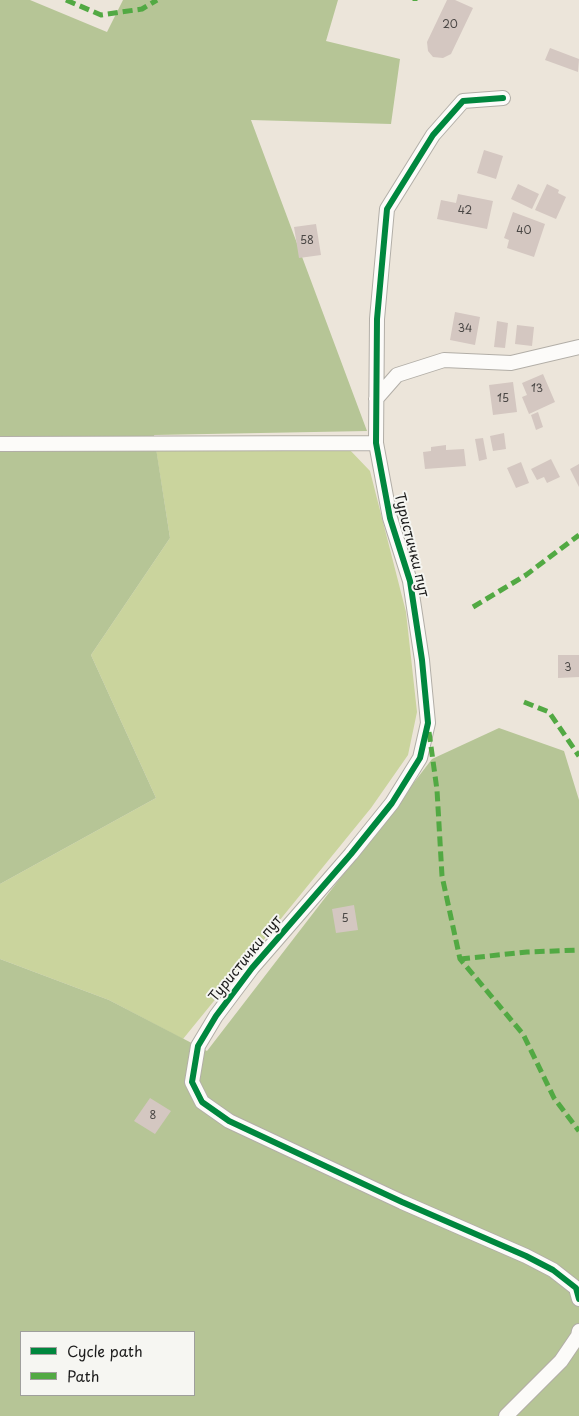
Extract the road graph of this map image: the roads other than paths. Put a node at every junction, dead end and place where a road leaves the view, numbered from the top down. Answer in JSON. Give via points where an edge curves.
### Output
{"nodes":[{"id":1,"x":503,"y":98,"type":"dead end"},
{"id":2,"x":579,"y":347,"type":"edge"},
{"id":3,"x":376,"y":399,"type":"junction"},
{"id":4,"x":376,"y":443,"type":"junction"},
{"id":5,"x":0,"y":444,"type":"edge"},
{"id":6,"x":579,"y":1299,"type":"edge"},
{"id":7,"x":579,"y":1330,"type":"edge"},
{"id":8,"x":506,"y":1416,"type":"edge"}],
"edges":[{"from":1,"to":3,"type":"street","name":"Туристички пут","via":[[463,101],[433,135],[387,209],[377,319]]},
{"from":2,"to":3,"type":"street","via":[[512,362],[444,360],[398,375]]},
{"from":3,"to":4,"type":"street","name":"Туристички пут"},
{"from":4,"to":5,"type":"street"},
{"from":4,"to":6,"type":"street","name":"Туристички пут","via":[[390,518],[410,581],[422,660],[428,722],[420,758],[392,802],[351,854],[252,968],[216,1016],[198,1046],[192,1082],[202,1102],[229,1121],[526,1256],[553,1270],[576,1288]]},
{"from":7,"to":8,"type":"street","via":[[561,1361]]}]}
